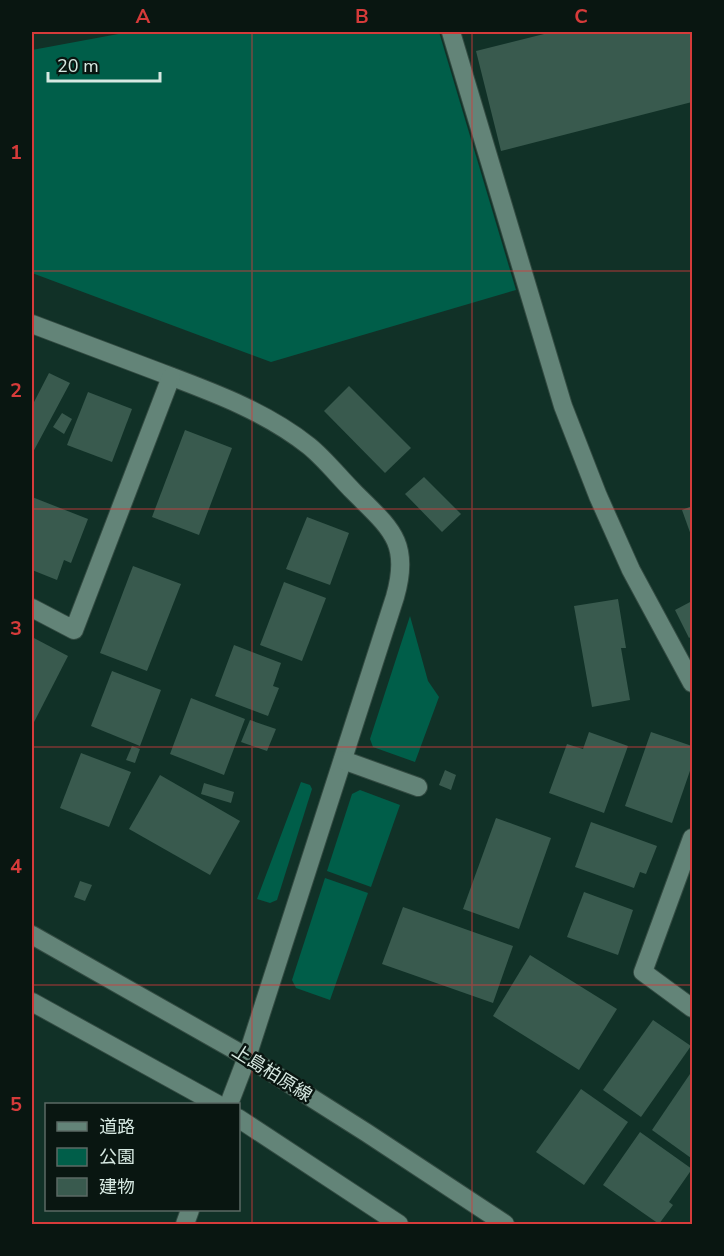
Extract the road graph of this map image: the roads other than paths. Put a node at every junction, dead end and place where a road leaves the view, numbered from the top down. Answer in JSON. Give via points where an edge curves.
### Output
{"nodes":[{"id":1,"x":451,"y":32,"type":"edge"},
{"id":2,"x":32,"y":324,"type":"edge"},
{"id":3,"x":171,"y":377,"type":"junction"},
{"id":4,"x":32,"y":608,"type":"edge"},
{"id":5,"x":693,"y":682,"type":"edge"},
{"id":6,"x":343,"y":760,"type":"junction"},
{"id":7,"x":418,"y":787,"type":"dead end"},
{"id":8,"x":693,"y":838,"type":"edge"},
{"id":9,"x":32,"y":935,"type":"edge"},
{"id":10,"x":32,"y":1002,"type":"edge"},
{"id":11,"x":693,"y":1008,"type":"edge"},
{"id":12,"x":247,"y":1057,"type":"junction"},
{"id":13,"x":215,"y":1103,"type":"edge"},
{"id":14,"x":229,"y":1103,"type":"edge"},
{"id":15,"x":240,"y":1119,"type":"edge"},
{"id":16,"x":399,"y":1224,"type":"edge"},
{"id":17,"x":506,"y":1224,"type":"edge"}],
"edges":[{"from":1,"to":5,"type":"street","via":[[563,406],[631,570]]},
{"from":2,"to":3,"type":"street"},
{"from":3,"to":4,"type":"street","via":[[74,630]]},
{"from":3,"to":6,"type":"street","via":[[250,409],[310,447],[387,525],[396,541],[400,579]]},
{"from":6,"to":7,"type":"street"},
{"from":6,"to":12,"type":"street"},
{"from":8,"to":11,"type":"street","via":[[643,972]]},
{"from":9,"to":12,"type":"street","name":"上島柏原線"},
{"from":10,"to":13,"type":"street"},
{"from":12,"to":14,"type":"street"},
{"from":12,"to":17,"type":"street","name":"上島柏原線"},
{"from":15,"to":16,"type":"street"}]}
